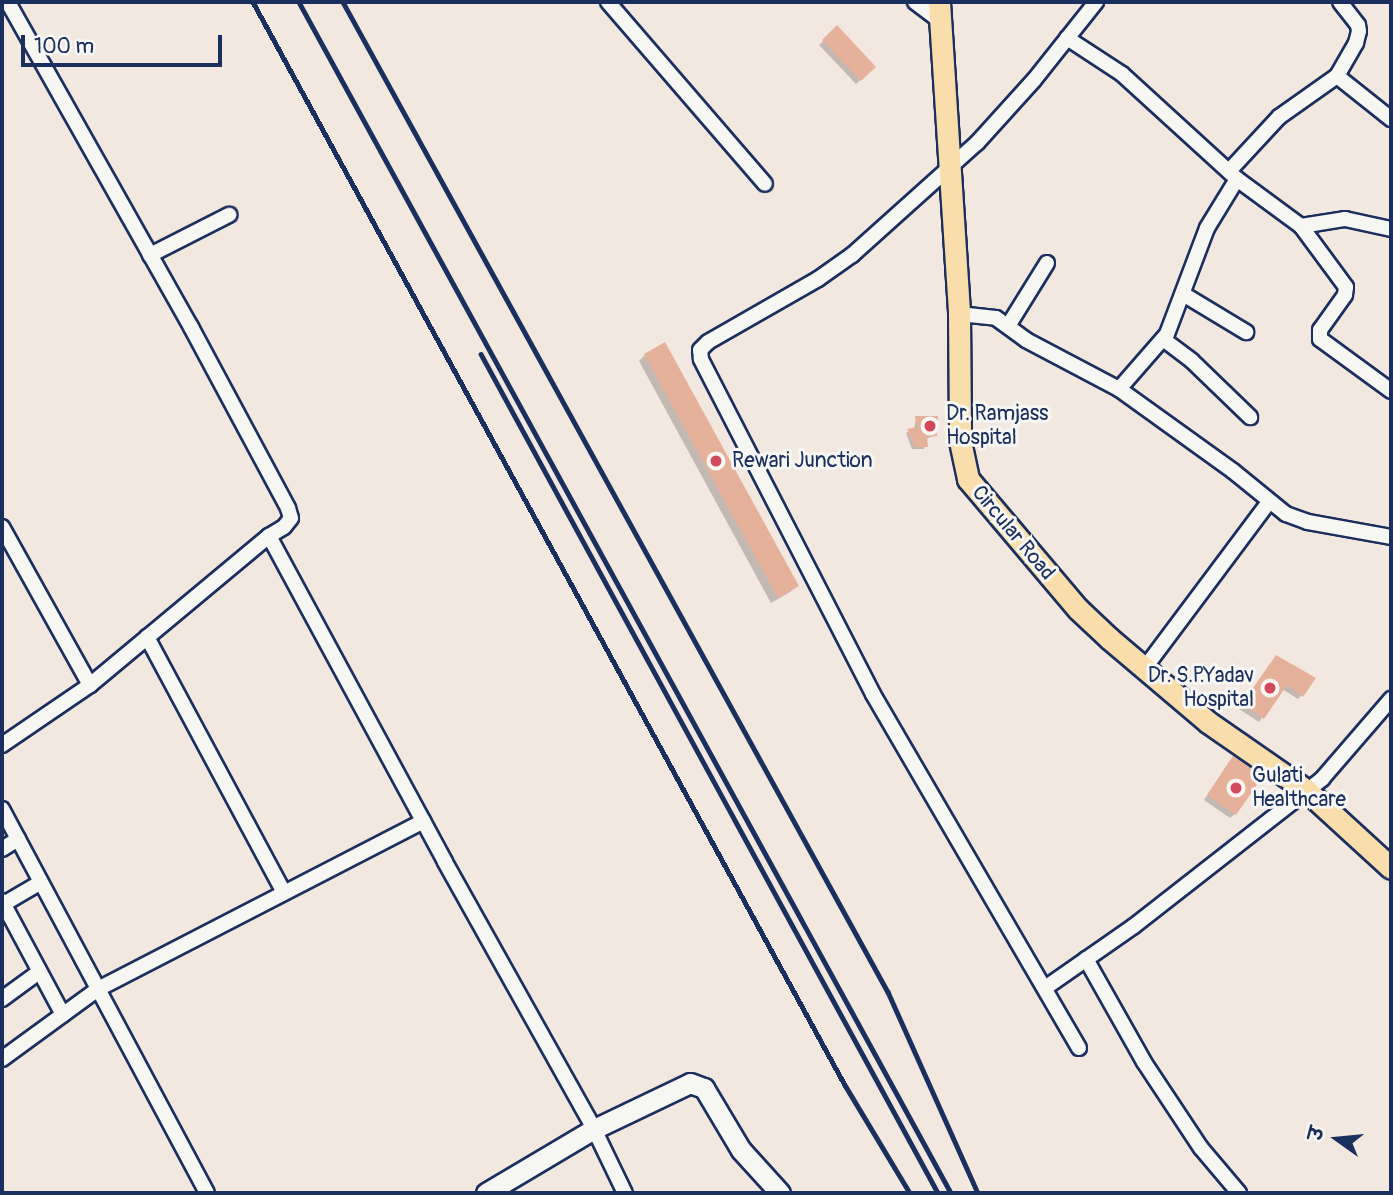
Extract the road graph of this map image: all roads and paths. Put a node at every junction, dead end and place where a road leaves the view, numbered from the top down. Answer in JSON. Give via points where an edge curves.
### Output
{"nodes":[{"id":1,"x":8,"y":2,"type":"edge"},
{"id":2,"x":608,"y":2,"type":"edge"},
{"id":3,"x":915,"y":2,"type":"edge"},
{"id":4,"x":1340,"y":2,"type":"edge"},
{"id":5,"x":1089,"y":4,"type":"edge"},
{"id":6,"x":940,"y":11,"type":"edge"},
{"id":7,"x":1067,"y":38,"type":"junction"},
{"id":8,"x":1337,"y":76,"type":"junction"},
{"id":9,"x":1391,"y":119,"type":"edge"},
{"id":10,"x":947,"y":169,"type":"junction"},
{"id":11,"x":1233,"y":175,"type":"junction"},
{"id":12,"x":765,"y":184,"type":"dead end"},
{"id":13,"x":229,"y":215,"type":"dead end"},
{"id":14,"x":1301,"y":226,"type":"junction"},
{"id":15,"x":1391,"y":229,"type":"edge"},
{"id":16,"x":150,"y":255,"type":"junction"},
{"id":17,"x":1047,"y":263,"type":"dead end"},
{"id":18,"x":1183,"y":294,"type":"junction"},
{"id":19,"x":959,"y":314,"type":"junction"},
{"id":20,"x":1008,"y":326,"type":"junction"},
{"id":21,"x":1246,"y":331,"type":"dead end"},
{"id":22,"x":1163,"y":339,"type":"junction"},
{"id":23,"x":1119,"y":388,"type":"junction"},
{"id":24,"x":1391,"y":391,"type":"edge"},
{"id":25,"x":1250,"y":416,"type":"dead end"},
{"id":26,"x":1269,"y":502,"type":"junction"},
{"id":27,"x":2,"y":527,"type":"edge"},
{"id":28,"x":269,"y":536,"type":"junction"},
{"id":29,"x":1391,"y":537,"type":"edge"},
{"id":30,"x":147,"y":638,"type":"junction"},
{"id":31,"x":1144,"y":669,"type":"junction"},
{"id":32,"x":90,"y":685,"type":"junction"},
{"id":33,"x":1391,"y":699,"type":"edge"},
{"id":34,"x":2,"y":745,"type":"edge"},
{"id":35,"x":1306,"y":790,"type":"junction"},
{"id":36,"x":2,"y":809,"type":"edge"},
{"id":37,"x":423,"y":821,"type":"junction"},
{"id":38,"x":18,"y":839,"type":"junction"},
{"id":39,"x":2,"y":849,"type":"edge"},
{"id":40,"x":1391,"y":868,"type":"edge"},
{"id":41,"x":41,"y":882,"type":"junction"},
{"id":42,"x":284,"y":892,"type":"junction"},
{"id":43,"x":2,"y":903,"type":"edge"},
{"id":44,"x":1086,"y":959,"type":"junction"},
{"id":45,"x":39,"y":972,"type":"junction"},
{"id":46,"x":1045,"y":988,"type":"junction"},
{"id":47,"x":98,"y":989,"type":"junction"},
{"id":48,"x":2,"y":999,"type":"edge"},
{"id":49,"x":63,"y":1014,"type":"junction"},
{"id":50,"x":1079,"y":1048,"type":"dead end"},
{"id":51,"x":2,"y":1059,"type":"edge"},
{"id":52,"x":594,"y":1129,"type":"junction"},
{"id":53,"x":207,"y":1193,"type":"edge"},
{"id":54,"x":486,"y":1193,"type":"edge"},
{"id":55,"x":625,"y":1193,"type":"edge"},
{"id":56,"x":780,"y":1193,"type":"edge"},
{"id":57,"x":1239,"y":1193,"type":"edge"}],
"edges":[{"from":1,"to":16,"type":"street"},
{"from":2,"to":12,"type":"street"},
{"from":3,"to":6,"type":"street"},
{"from":4,"to":8,"type":"street","via":[[1359,31]]},
{"from":5,"to":7,"type":"street"},
{"from":6,"to":10,"type":"main road","name":"Circular Road"},
{"from":7,"to":10,"type":"street","via":[[1006,113]]},
{"from":7,"to":11,"type":"street","via":[[1122,75]]},
{"from":8,"to":9,"type":"street"},
{"from":8,"to":11,"type":"street","via":[[1279,117]]},
{"from":10,"to":19,"type":"main road","name":"Circular Road"},
{"from":10,"to":46,"type":"street","via":[[852,255],[708,342],[700,350],[701,359],[873,694]]},
{"from":11,"to":14,"type":"street"},
{"from":11,"to":18,"type":"street"},
{"from":13,"to":16,"type":"street"},
{"from":14,"to":15,"type":"street","via":[[1345,219]]},
{"from":14,"to":24,"type":"street","via":[[1346,287],[1320,330],[1320,339]]},
{"from":16,"to":28,"type":"street","via":[[289,508],[290,518],[284,527]]},
{"from":17,"to":20,"type":"street"},
{"from":18,"to":21,"type":"street"},
{"from":18,"to":22,"type":"street"},
{"from":19,"to":20,"type":"street","via":[[996,318]]},
{"from":19,"to":31,"type":"main road","name":"Circular Road","via":[[960,442],[968,479],[1078,609]]},
{"from":20,"to":23,"type":"street"},
{"from":22,"to":23,"type":"street"},
{"from":22,"to":25,"type":"street"},
{"from":23,"to":26,"type":"street"},
{"from":26,"to":29,"type":"street","via":[[1308,522]]},
{"from":26,"to":31,"type":"street"},
{"from":27,"to":32,"type":"street"},
{"from":28,"to":30,"type":"street"},
{"from":28,"to":37,"type":"street"},
{"from":30,"to":32,"type":"street"},
{"from":30,"to":42,"type":"street"},
{"from":31,"to":35,"type":"main road","name":"Circular Road","via":[[1208,722]]},
{"from":32,"to":34,"type":"street"},
{"from":33,"to":35,"type":"street","via":[[1333,768]]},
{"from":35,"to":40,"type":"main road","name":"Circular Road"},
{"from":35,"to":44,"type":"street"},
{"from":36,"to":38,"type":"street"},
{"from":37,"to":42,"type":"street"},
{"from":37,"to":52,"type":"street"},
{"from":38,"to":39,"type":"street"},
{"from":38,"to":41,"type":"street"},
{"from":41,"to":43,"type":"street"},
{"from":41,"to":47,"type":"street"},
{"from":42,"to":47,"type":"street"},
{"from":43,"to":45,"type":"street"},
{"from":44,"to":46,"type":"street"},
{"from":44,"to":57,"type":"street","via":[[1151,1073],[1201,1148]]},
{"from":45,"to":48,"type":"street"},
{"from":45,"to":49,"type":"street"},
{"from":46,"to":50,"type":"street"},
{"from":47,"to":49,"type":"street"},
{"from":47,"to":53,"type":"street"},
{"from":49,"to":51,"type":"street"},
{"from":52,"to":54,"type":"street"},
{"from":52,"to":55,"type":"street"},
{"from":52,"to":56,"type":"street","via":[[684,1084],[696,1083],[704,1088],[741,1150]]}]}
